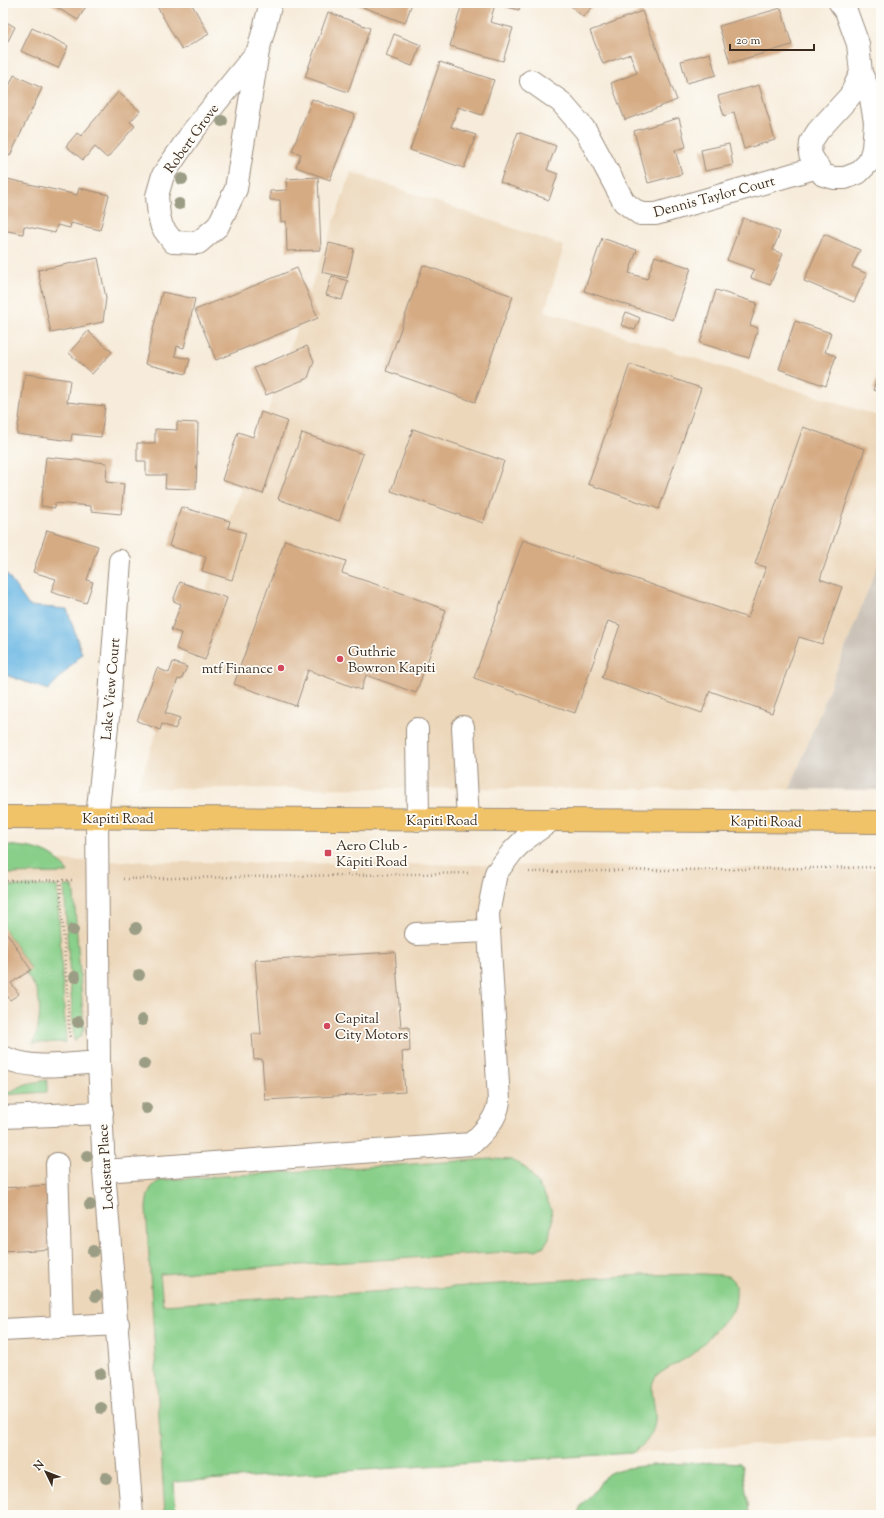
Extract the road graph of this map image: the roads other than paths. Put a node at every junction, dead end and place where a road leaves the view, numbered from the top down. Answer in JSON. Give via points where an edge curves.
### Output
{"nodes":[{"id":1,"x":271,"y":3,"type":"edge"},
{"id":2,"x":840,"y":3,"type":"edge"},
{"id":3,"x":258,"y":51,"type":"junction"},
{"id":4,"x":861,"y":74,"type":"junction"},
{"id":5,"x":531,"y":81,"type":"dead end"},
{"id":6,"x":818,"y":168,"type":"junction"},
{"id":7,"x":120,"y":561,"type":"dead end"},
{"id":8,"x":463,"y":727,"type":"dead end"},
{"id":9,"x":417,"y":729,"type":"dead end"},
{"id":10,"x":3,"y":817,"type":"edge"},
{"id":11,"x":97,"y":817,"type":"junction"},
{"id":12,"x":553,"y":819,"type":"junction"},
{"id":13,"x":418,"y":820,"type":"junction"},
{"id":14,"x":468,"y":820,"type":"junction"},
{"id":15,"x":881,"y":822,"type":"edge"},
{"id":16,"x":488,"y":923,"type":"junction"},
{"id":17,"x":416,"y":934,"type":"dead end"},
{"id":18,"x":3,"y":1057,"type":"edge"},
{"id":19,"x":99,"y":1062,"type":"junction"},
{"id":20,"x":102,"y":1113,"type":"junction"},
{"id":21,"x":3,"y":1117,"type":"edge"},
{"id":22,"x":57,"y":1164,"type":"dead end"},
{"id":23,"x":104,"y":1171,"type":"junction"},
{"id":24,"x":118,"y":1324,"type":"junction"},
{"id":25,"x":62,"y":1327,"type":"junction"},
{"id":26,"x":3,"y":1330,"type":"edge"},
{"id":27,"x":132,"y":1515,"type":"edge"}],
"edges":[{"from":1,"to":3,"type":"street","name":"Robert Grove"},
{"from":2,"to":4,"type":"street","via":[[846,11],[858,44]]},
{"from":3,"to":3,"type":"street","name":"Robert Grove","via":[[193,131],[163,175],[157,196],[159,216],[162,227],[173,242],[198,243],[218,226],[236,188]]},
{"from":4,"to":6,"type":"street","via":[[850,96],[811,142],[810,154]]},
{"from":4,"to":6,"type":"street","via":[[870,93],[875,122],[869,162],[858,173],[845,178],[824,175]]},
{"from":5,"to":6,"type":"street","name":"Dennis Taylor Court","via":[[561,102],[586,131],[624,202],[640,214],[656,214]]},
{"from":7,"to":11,"type":"street","name":"Lake View Court","via":[[109,708]]},
{"from":8,"to":14,"type":"street"},
{"from":9,"to":13,"type":"street"},
{"from":10,"to":11,"type":"main road","name":"Kapiti Road"},
{"from":11,"to":13,"type":"main road","name":"Kapiti Road"},
{"from":11,"to":19,"type":"street","name":"Lodestar Place"},
{"from":12,"to":14,"type":"main road","name":"Kapiti Road"},
{"from":12,"to":15,"type":"main road","name":"Kapiti Road"},
{"from":12,"to":16,"type":"street","via":[[524,840],[496,873]]},
{"from":13,"to":14,"type":"main road","name":"Kapiti Road"},
{"from":16,"to":17,"type":"street"},
{"from":16,"to":23,"type":"street","via":[[498,1110],[484,1132],[471,1144]]},
{"from":18,"to":19,"type":"street","via":[[40,1066]]},
{"from":19,"to":20,"type":"street","name":"Lodestar Place"},
{"from":20,"to":21,"type":"street"},
{"from":20,"to":23,"type":"street","name":"Lodestar Place"},
{"from":22,"to":25,"type":"street"},
{"from":23,"to":24,"type":"street","name":"Lodestar Place"},
{"from":24,"to":25,"type":"street"},
{"from":24,"to":27,"type":"street","name":"Lodestar Place"},
{"from":25,"to":26,"type":"street"}]}
